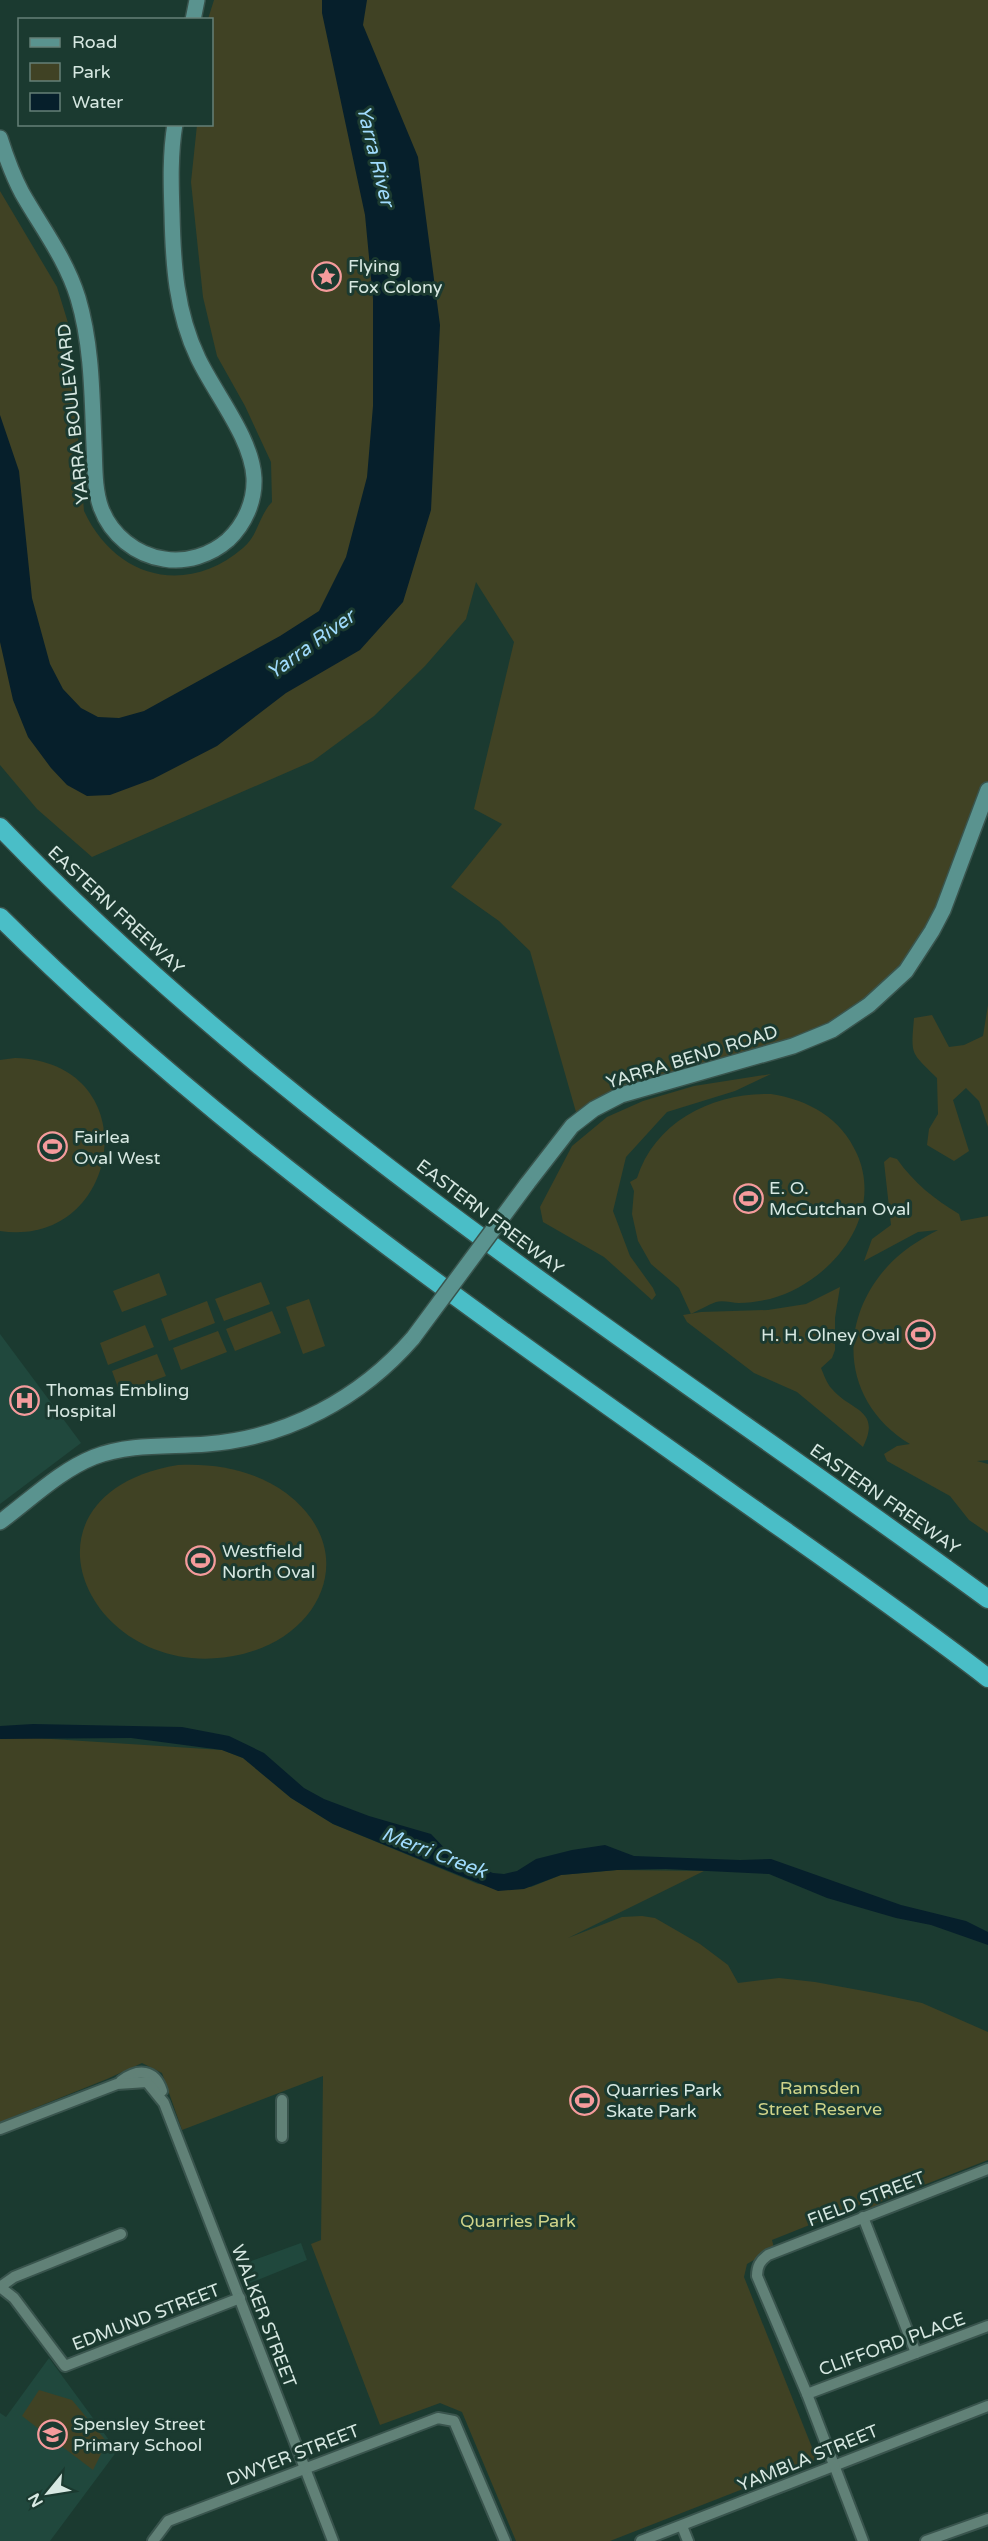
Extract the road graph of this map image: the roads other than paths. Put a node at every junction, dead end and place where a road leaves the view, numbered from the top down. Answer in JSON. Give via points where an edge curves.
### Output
{"nodes":[{"id":1,"x":197,"y":0,"type":"edge"},
{"id":2,"x":193,"y":18,"type":"edge"},
{"id":3,"x":175,"y":126,"type":"edge"},
{"id":4,"x":0,"y":138,"type":"edge"},
{"id":5,"x":988,"y":790,"type":"edge"},
{"id":6,"x":0,"y":827,"type":"edge"},
{"id":7,"x":0,"y":917,"type":"edge"},
{"id":8,"x":0,"y":1522,"type":"edge"},
{"id":9,"x":988,"y":1599,"type":"edge"},
{"id":10,"x":988,"y":1678,"type":"edge"},
{"id":11,"x":282,"y":2100,"type":"dead end"},
{"id":12,"x":0,"y":2129,"type":"edge"},
{"id":13,"x":282,"y":2137,"type":"dead end"},
{"id":14,"x":988,"y":2169,"type":"edge"},
{"id":15,"x":863,"y":2217,"type":"junction"},
{"id":16,"x":121,"y":2234,"type":"dead end"},
{"id":17,"x":0,"y":2287,"type":"edge"},
{"id":18,"x":240,"y":2298,"type":"junction"},
{"id":19,"x":988,"y":2326,"type":"edge"},
{"id":20,"x":916,"y":2353,"type":"junction"},
{"id":21,"x":807,"y":2394,"type":"junction"},
{"id":22,"x":988,"y":2406,"type":"edge"},
{"id":23,"x":834,"y":2467,"type":"junction"},
{"id":24,"x":305,"y":2468,"type":"junction"},
{"id":25,"x":988,"y":2519,"type":"edge"},
{"id":26,"x":682,"y":2526,"type":"junction"},
{"id":27,"x":153,"y":2541,"type":"edge"},
{"id":28,"x":333,"y":2541,"type":"edge"},
{"id":29,"x":505,"y":2541,"type":"edge"},
{"id":30,"x":641,"y":2541,"type":"edge"},
{"id":31,"x":688,"y":2541,"type":"edge"},
{"id":32,"x":863,"y":2541,"type":"edge"},
{"id":33,"x":927,"y":2541,"type":"edge"}],
"edges":[{"from":1,"to":2,"type":"street"},
{"from":3,"to":4,"type":"street","name":"YARRA BOULEVARD","via":[[171,153],[172,249],[181,311],[199,359],[247,449],[254,482],[247,514],[230,538],[202,555],[176,560],[154,557],[131,546],[112,529],[101,509],[84,318],[69,275],[22,194]]},
{"from":5,"to":8,"type":"street","name":"YARRA BEND ROAD","bridge":true,"via":[[943,910],[906,971],[869,1005],[814,1038],[621,1095],[594,1109],[572,1126],[413,1338],[357,1389],[310,1417],[244,1439],[137,1448],[94,1457],[67,1472]]},
{"from":6,"to":9,"type":"highway","name":"EASTERN FREEWAY","via":[[146,969],[327,1121],[552,1289]]},
{"from":7,"to":10,"type":"highway","via":[[137,1044],[298,1178]]},
{"from":11,"to":13,"type":"street"},
{"from":12,"to":18,"type":"street","name":"WALKER STREET","via":[[117,2084],[137,2072],[159,2083]]},
{"from":14,"to":15,"type":"street","name":"FIELD STREET"},
{"from":15,"to":20,"type":"street"},
{"from":15,"to":21,"type":"street","name":"FIELD STREET","via":[[768,2255],[759,2263],[757,2276]]},
{"from":16,"to":17,"type":"street","via":[[14,2277]]},
{"from":17,"to":18,"type":"street","name":"EDMUND STREET","via":[[14,2298],[65,2366]]},
{"from":18,"to":24,"type":"street","name":"WALKER STREET"},
{"from":19,"to":20,"type":"street","name":"CLIFFORD PLACE"},
{"from":20,"to":21,"type":"street","name":"CLIFFORD PLACE"},
{"from":21,"to":23,"type":"street"},
{"from":22,"to":23,"type":"street","name":"YAMBLA STREET"},
{"from":23,"to":26,"type":"street","name":"YAMBLA STREET"},
{"from":23,"to":32,"type":"street"},
{"from":24,"to":27,"type":"street","name":"DWYER STREET","via":[[168,2521]]},
{"from":24,"to":28,"type":"street","name":"WALKER STREET"},
{"from":24,"to":29,"type":"street","name":"DWYER STREET","via":[[438,2418],[454,2421]]},
{"from":25,"to":33,"type":"street"},
{"from":26,"to":30,"type":"street","name":"YAMBLA STREET"},
{"from":26,"to":31,"type":"street"}]}
